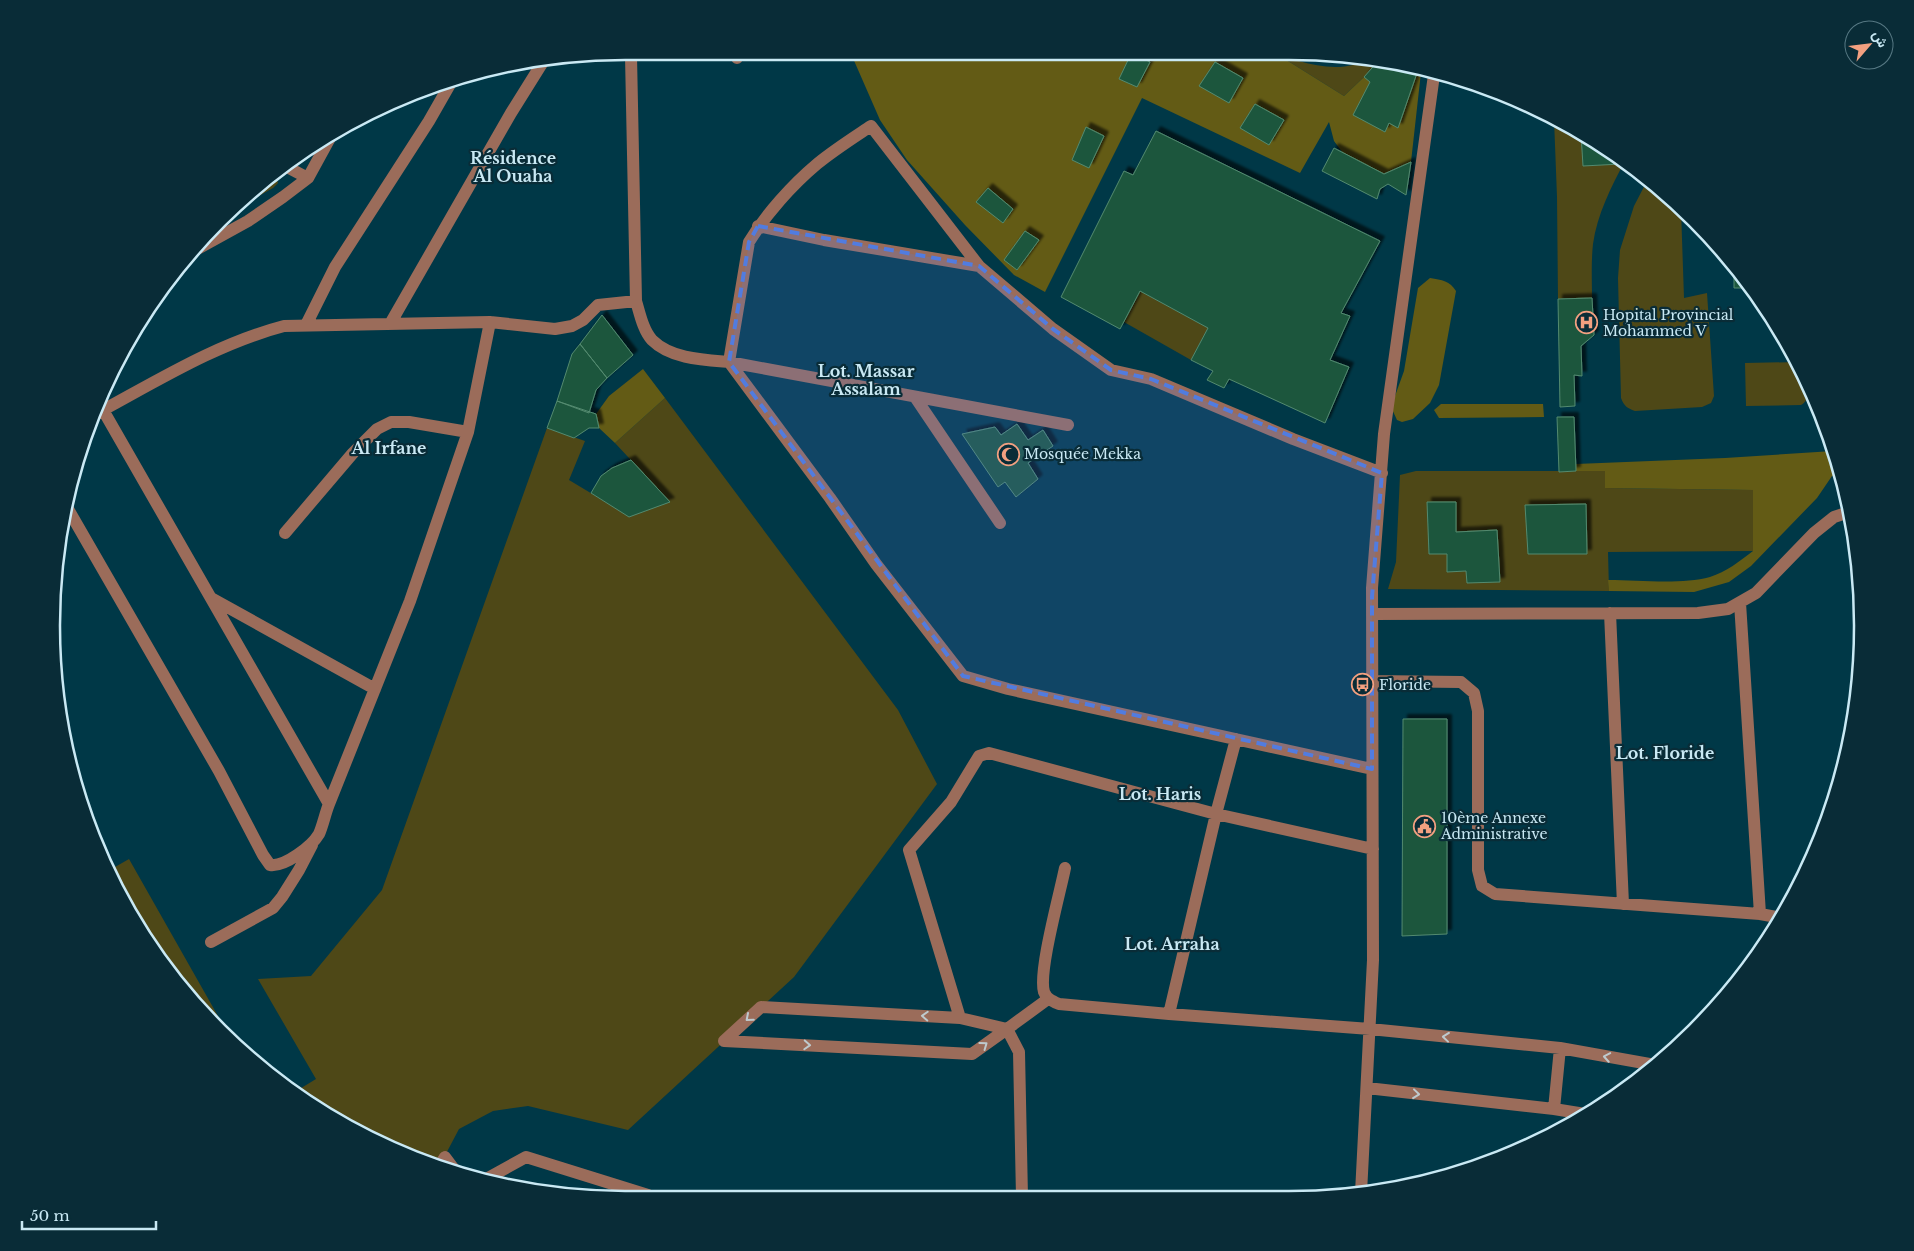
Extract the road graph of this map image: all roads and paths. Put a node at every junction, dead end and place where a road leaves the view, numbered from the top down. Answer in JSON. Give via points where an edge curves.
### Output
{"nodes":[{"id":1,"x":630,"y":60,"type":"edge"},
{"id":2,"x":540,"y":67,"type":"edge"},
{"id":3,"x":1433,"y":79,"type":"edge"},
{"id":4,"x":447,"y":89,"type":"edge"},
{"id":5,"x":324,"y":147,"type":"edge"},
{"id":6,"x":291,"y":169,"type":"edge"},
{"id":7,"x":308,"y":178,"type":"junction"},
{"id":8,"x":758,"y":226,"type":"junction"},
{"id":9,"x":211,"y":241,"type":"edge"},
{"id":10,"x":979,"y":266,"type":"junction"},
{"id":11,"x":636,"y":301,"type":"junction"},
{"id":12,"x":490,"y":322,"type":"junction"},
{"id":13,"x":390,"y":324,"type":"junction"},
{"id":14,"x":306,"y":325,"type":"junction"},
{"id":15,"x":729,"y":362,"type":"junction"},
{"id":16,"x":915,"y":397,"type":"junction"},
{"id":17,"x":103,"y":409,"type":"edge"},
{"id":18,"x":100,"y":416,"type":"edge"},
{"id":19,"x":1068,"y":425,"type":"dead end"},
{"id":20,"x":468,"y":432,"type":"junction"},
{"id":21,"x":1382,"y":473,"type":"junction"},
{"id":22,"x":71,"y":514,"type":"edge"},
{"id":23,"x":1843,"y":514,"type":"edge"},
{"id":24,"x":1000,"y":523,"type":"dead end"},
{"id":25,"x":285,"y":532,"type":"dead end"},
{"id":26,"x":211,"y":598,"type":"junction"},
{"id":27,"x":1740,"y":602,"type":"junction"},
{"id":28,"x":1610,"y":613,"type":"junction"},
{"id":29,"x":1372,"y":614,"type":"junction"},
{"id":30,"x":1372,"y":681,"type":"junction"},
{"id":31,"x":375,"y":690,"type":"junction"},
{"id":32,"x":1236,"y":739,"type":"junction"},
{"id":33,"x":1372,"y":769,"type":"junction"},
{"id":34,"x":329,"y":804,"type":"junction"},
{"id":35,"x":1216,"y":814,"type":"junction"},
{"id":36,"x":314,"y":841,"type":"junction"},
{"id":37,"x":1373,"y":849,"type":"junction"},
{"id":38,"x":1065,"y":868,"type":"dead end"},
{"id":39,"x":1623,"y":904,"type":"junction"},
{"id":40,"x":1760,"y":914,"type":"junction"},
{"id":41,"x":1773,"y":916,"type":"edge"},
{"id":42,"x":211,"y":942,"type":"dead end"},
{"id":43,"x":1048,"y":999,"type":"junction"},
{"id":44,"x":1169,"y":1014,"type":"junction"},
{"id":45,"x":960,"y":1018,"type":"junction"},
{"id":46,"x":1007,"y":1029,"type":"junction"},
{"id":47,"x":1370,"y":1029,"type":"junction"},
{"id":48,"x":1560,"y":1048,"type":"junction"},
{"id":49,"x":1646,"y":1063,"type":"edge"},
{"id":50,"x":1367,"y":1088,"type":"junction"},
{"id":51,"x":1554,"y":1109,"type":"junction"},
{"id":52,"x":1575,"y":1112,"type":"edge"},
{"id":53,"x":493,"y":1175,"type":"edge"},
{"id":54,"x":1361,"y":1186,"type":"edge"},
{"id":55,"x":626,"y":1191,"type":"edge"},
{"id":56,"x":1022,"y":1191,"type":"edge"}],
"edges":[{"from":1,"to":11,"type":"street"},
{"from":2,"to":13,"type":"street"},
{"from":3,"to":21,"type":"street"},
{"from":4,"to":14,"type":"street","via":[[336,267]]},
{"from":5,"to":7,"type":"street"},
{"from":6,"to":7,"type":"street"},
{"from":7,"to":9,"type":"street","via":[[248,221]]},
{"from":8,"to":10,"type":"street"},
{"from":8,"to":10,"type":"street","via":[[817,164],[871,126]]},
{"from":8,"to":15,"type":"street","via":[[749,242],[741,278]]},
{"from":10,"to":21,"type":"street","via":[[1053,329],[1111,370],[1151,379]]},
{"from":11,"to":12,"type":"street","via":[[598,305],[583,320],[555,329]]},
{"from":11,"to":15,"type":"street","via":[[643,325],[651,339],[662,348],[699,359]]},
{"from":12,"to":13,"type":"street"},
{"from":12,"to":20,"type":"street"},
{"from":13,"to":14,"type":"street"},
{"from":14,"to":17,"type":"street","via":[[284,326],[253,334],[216,349]]},
{"from":15,"to":16,"type":"street"},
{"from":15,"to":32,"type":"street","via":[[876,564],[963,676],[1008,689]]},
{"from":16,"to":19,"type":"street"},
{"from":16,"to":24,"type":"street"},
{"from":18,"to":26,"type":"street"},
{"from":20,"to":25,"type":"street","via":[[409,422],[391,422],[377,429]]},
{"from":20,"to":31,"type":"street","via":[[410,601]]},
{"from":21,"to":29,"type":"street"},
{"from":22,"to":36,"type":"street","via":[[270,865],[289,859]]},
{"from":23,"to":27,"type":"street","via":[[1821,528],[1756,593]]},
{"from":26,"to":31,"type":"street"},
{"from":26,"to":34,"type":"street"},
{"from":27,"to":28,"type":"street","via":[[1728,609],[1698,613]]},
{"from":27,"to":40,"type":"street"},
{"from":28,"to":29,"type":"street"},
{"from":28,"to":39,"type":"street"},
{"from":29,"to":30,"type":"street"},
{"from":30,"to":33,"type":"street"},
{"from":30,"to":39,"type":"street","via":[[1462,682],[1474,693],[1478,711],[1478,870],[1482,886],[1495,894]]},
{"from":31,"to":34,"type":"street"},
{"from":32,"to":33,"type":"street"},
{"from":32,"to":35,"type":"street"},
{"from":33,"to":37,"type":"street"},
{"from":34,"to":36,"type":"street"},
{"from":35,"to":37,"type":"street"},
{"from":35,"to":44,"type":"street"},
{"from":35,"to":45,"type":"street","via":[[989,753],[980,756],[951,802],[909,850]]},
{"from":36,"to":42,"type":"street","via":[[273,908]]},
{"from":37,"to":47,"type":"street"},
{"from":38,"to":43,"type":"street","via":[[1042,973]]},
{"from":39,"to":40,"type":"street"},
{"from":40,"to":41,"type":"street"},
{"from":43,"to":44,"type":"street","via":[[1059,1004]]},
{"from":43,"to":46,"type":"street"},
{"from":44,"to":47,"type":"street"},
{"from":45,"to":46,"type":"street"},
{"from":45,"to":46,"type":"street","one_way":true,"via":[[762,1007],[724,1041],[972,1054]]},
{"from":46,"to":56,"type":"street","via":[[1018,1052]]},
{"from":48,"to":47,"type":"street","one_way":true},
{"from":47,"to":50,"type":"street"},
{"from":49,"to":48,"type":"street","one_way":true},
{"from":48,"to":51,"type":"street"},
{"from":50,"to":51,"type":"street","one_way":true},
{"from":50,"to":54,"type":"street"},
{"from":51,"to":52,"type":"street"},
{"from":53,"to":55,"type":"street","via":[[526,1157]]}]}
